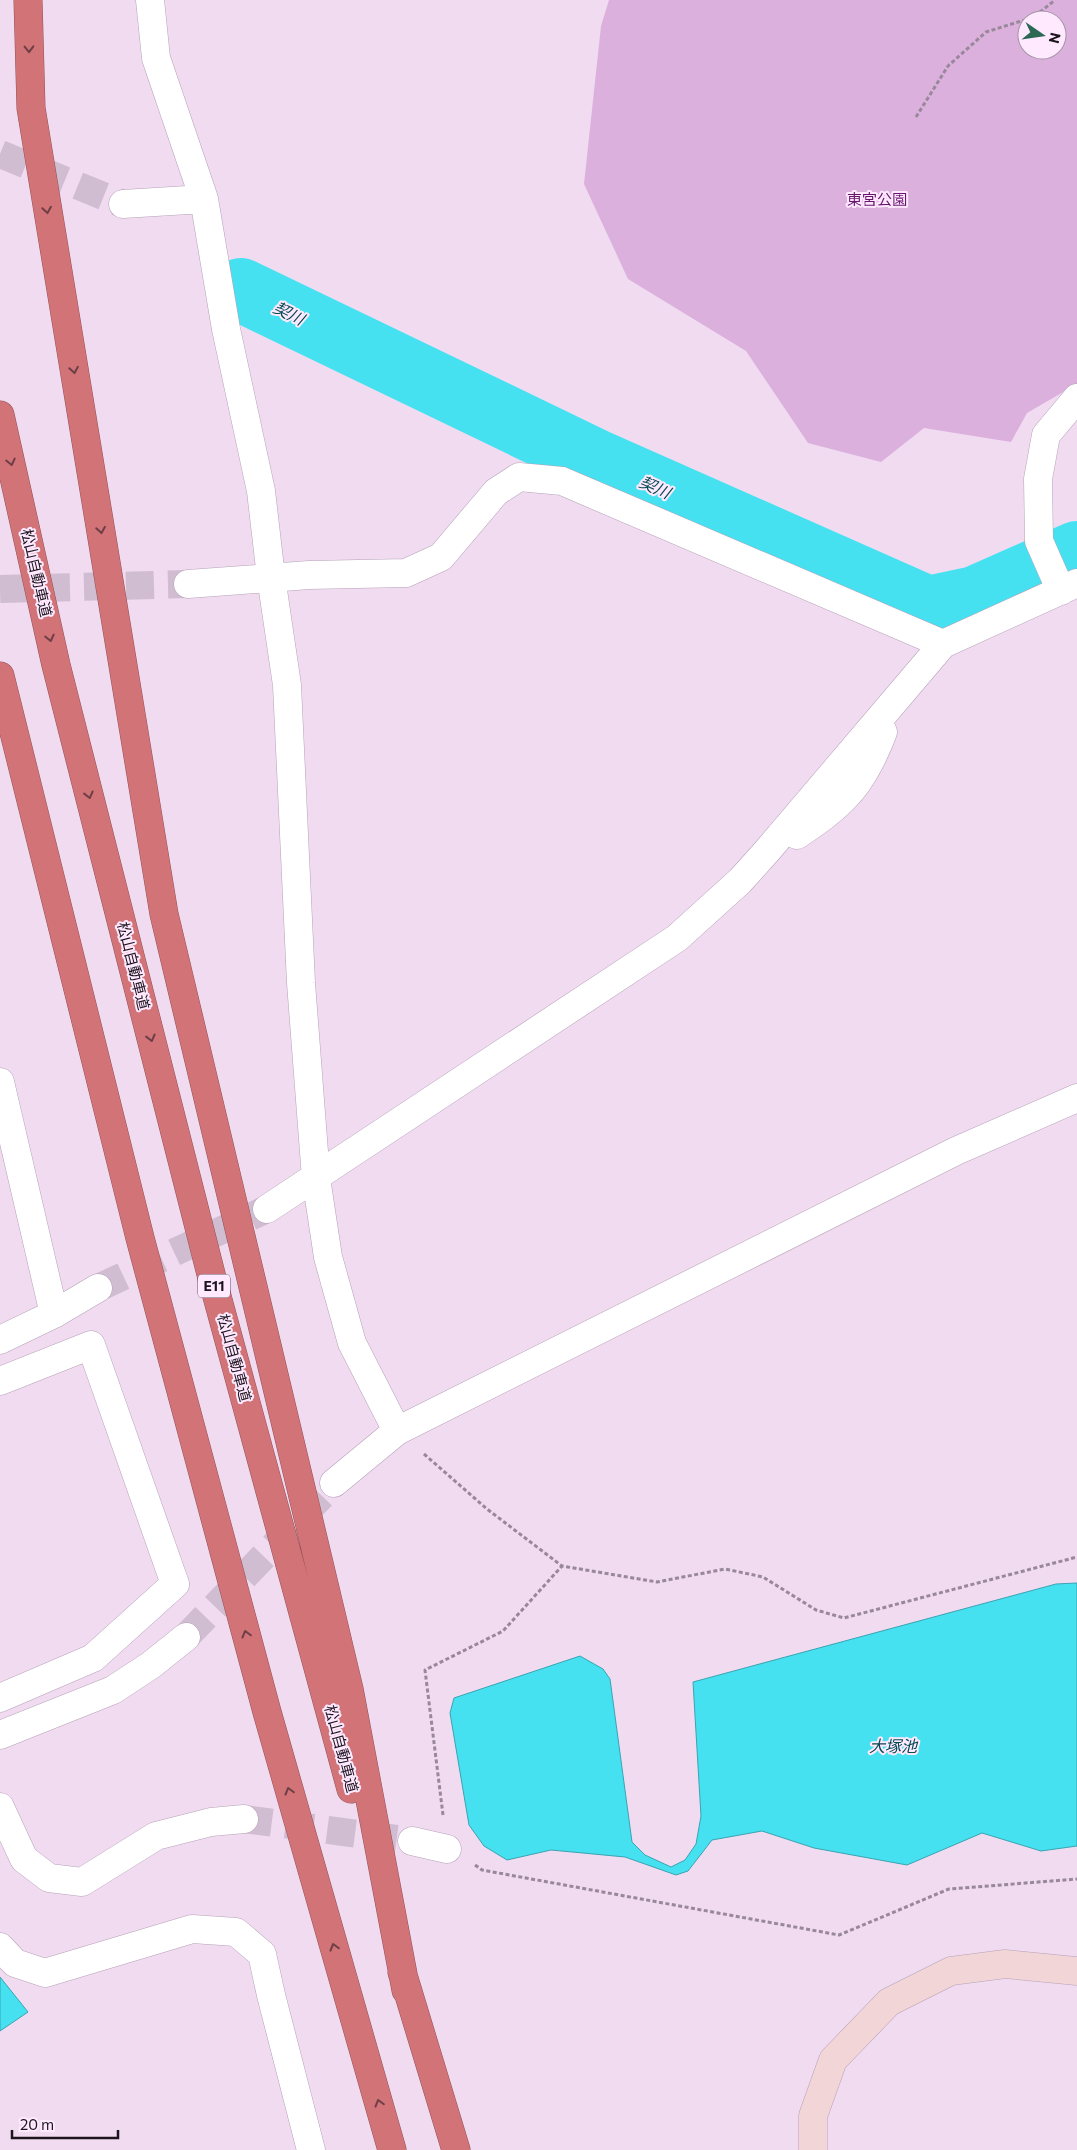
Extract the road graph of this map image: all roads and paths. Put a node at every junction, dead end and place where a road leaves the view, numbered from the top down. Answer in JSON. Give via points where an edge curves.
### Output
{"nodes":[{"id":1,"x":28,"y":0,"type":"edge"},
{"id":2,"x":150,"y":0,"type":"edge"},
{"id":3,"x":1055,"y":0,"type":"edge"},
{"id":4,"x":916,"y":117,"type":"dead end"},
{"id":5,"x":204,"y":199,"type":"junction"},
{"id":6,"x":123,"y":204,"type":"tunnel mouth"},
{"id":7,"x":1077,"y":398,"type":"edge"},
{"id":8,"x":0,"y":414,"type":"edge"},
{"id":9,"x":270,"y":577,"type":"junction"},
{"id":10,"x":188,"y":584,"type":"tunnel mouth"},
{"id":11,"x":1069,"y":587,"type":"edge"},
{"id":12,"x":943,"y":644,"type":"junction"},
{"id":13,"x":0,"y":676,"type":"edge"},
{"id":14,"x":0,"y":1082,"type":"edge"},
{"id":15,"x":1077,"y":1098,"type":"edge"},
{"id":16,"x":316,"y":1178,"type":"junction"},
{"id":17,"x":267,"y":1210,"type":"tunnel mouth"},
{"id":18,"x":98,"y":1288,"type":"tunnel mouth"},
{"id":19,"x":54,"y":1314,"type":"junction"},
{"id":20,"x":0,"y":1340,"type":"edge"},
{"id":21,"x":0,"y":1381,"type":"edge"},
{"id":22,"x":398,"y":1431,"type":"junction"},
{"id":23,"x":334,"y":1483,"type":"tunnel mouth"},
{"id":24,"x":1077,"y":1557,"type":"edge"},
{"id":25,"x":562,"y":1566,"type":"junction"},
{"id":26,"x":186,"y":1638,"type":"tunnel mouth"},
{"id":27,"x":0,"y":1698,"type":"edge"},
{"id":28,"x":0,"y":1735,"type":"edge"},
{"id":29,"x":0,"y":1807,"type":"edge"},
{"id":30,"x":244,"y":1818,"type":"tunnel mouth"},
{"id":31,"x":412,"y":1841,"type":"tunnel mouth"},
{"id":32,"x":447,"y":1849,"type":"junction"},
{"id":33,"x":1077,"y":1879,"type":"edge"},
{"id":34,"x":0,"y":1947,"type":"edge"},
{"id":35,"x":1077,"y":1971,"type":"edge"},
{"id":36,"x":406,"y":1990,"type":"junction"},
{"id":37,"x":311,"y":2150,"type":"edge"},
{"id":38,"x":392,"y":2150,"type":"edge"},
{"id":39,"x":456,"y":2150,"type":"edge"},
{"id":40,"x":813,"y":2150,"type":"edge"}],
"edges":[{"from":1,"to":36,"type":"highway","one_way":true,"via":[[30,108],[164,914],[349,1689]]},
{"from":2,"to":5,"type":"street","via":[[156,58]]},
{"from":3,"to":4,"type":"path","via":[[1034,17],[986,32],[948,66]]},
{"from":5,"to":6,"type":"street"},
{"from":5,"to":9,"type":"street","via":[[226,329],[261,491]]},
{"from":7,"to":11,"type":"street","via":[[1046,435],[1038,479],[1040,541]]},
{"from":8,"to":36,"type":"highway","name":"松山自動車道","number":"E11","one_way":true,"via":[[56,665],[209,1268]]},
{"from":9,"to":10,"type":"street"},
{"from":9,"to":12,"type":"street","via":[[406,573],[441,557],[496,492],[519,477],[562,481]]},
{"from":9,"to":16,"type":"street","via":[[287,685],[302,983]]},
{"from":11,"to":12,"type":"street"},
{"from":12,"to":16,"type":"street","via":[[740,881],[678,938]]},
{"from":38,"to":13,"type":"highway","one_way":true,"via":[[267,1712],[140,1238]]},
{"from":14,"to":19,"type":"street"},
{"from":15,"to":22,"type":"street","via":[[956,1151]]},
{"from":16,"to":17,"type":"street"},
{"from":16,"to":22,"type":"street","via":[[328,1257],[352,1343]]},
{"from":18,"to":19,"type":"street"},
{"from":19,"to":20,"type":"street"},
{"from":21,"to":27,"type":"street","via":[[91,1346],[175,1584],[93,1658]]},
{"from":22,"to":23,"type":"street"},
{"from":22,"to":25,"type":"path","via":[[487,1510]]},
{"from":24,"to":25,"type":"path","via":[[844,1618],[816,1610],[763,1577],[725,1569],[657,1582]]},
{"from":25,"to":32,"type":"path","via":[[503,1631],[424,1670]]},
{"from":26,"to":28,"type":"street","via":[[113,1690]]},
{"from":29,"to":30,"type":"street","via":[[24,1859],[49,1878],[82,1882],[156,1836],[211,1822]]},
{"from":31,"to":32,"type":"street"},
{"from":32,"to":33,"type":"path","via":[[482,1870],[838,1935],[949,1889]]},
{"from":34,"to":37,"type":"street","via":[[15,1963],[45,1973],[192,1929],[236,1932],[262,1954]]},
{"from":35,"to":40,"type":"street","via":[[1006,1964],[951,1971],[889,2002],[833,2060],[813,2116]]},
{"from":36,"to":39,"type":"highway","name":"松山自動車道","number":"E11"}]}
